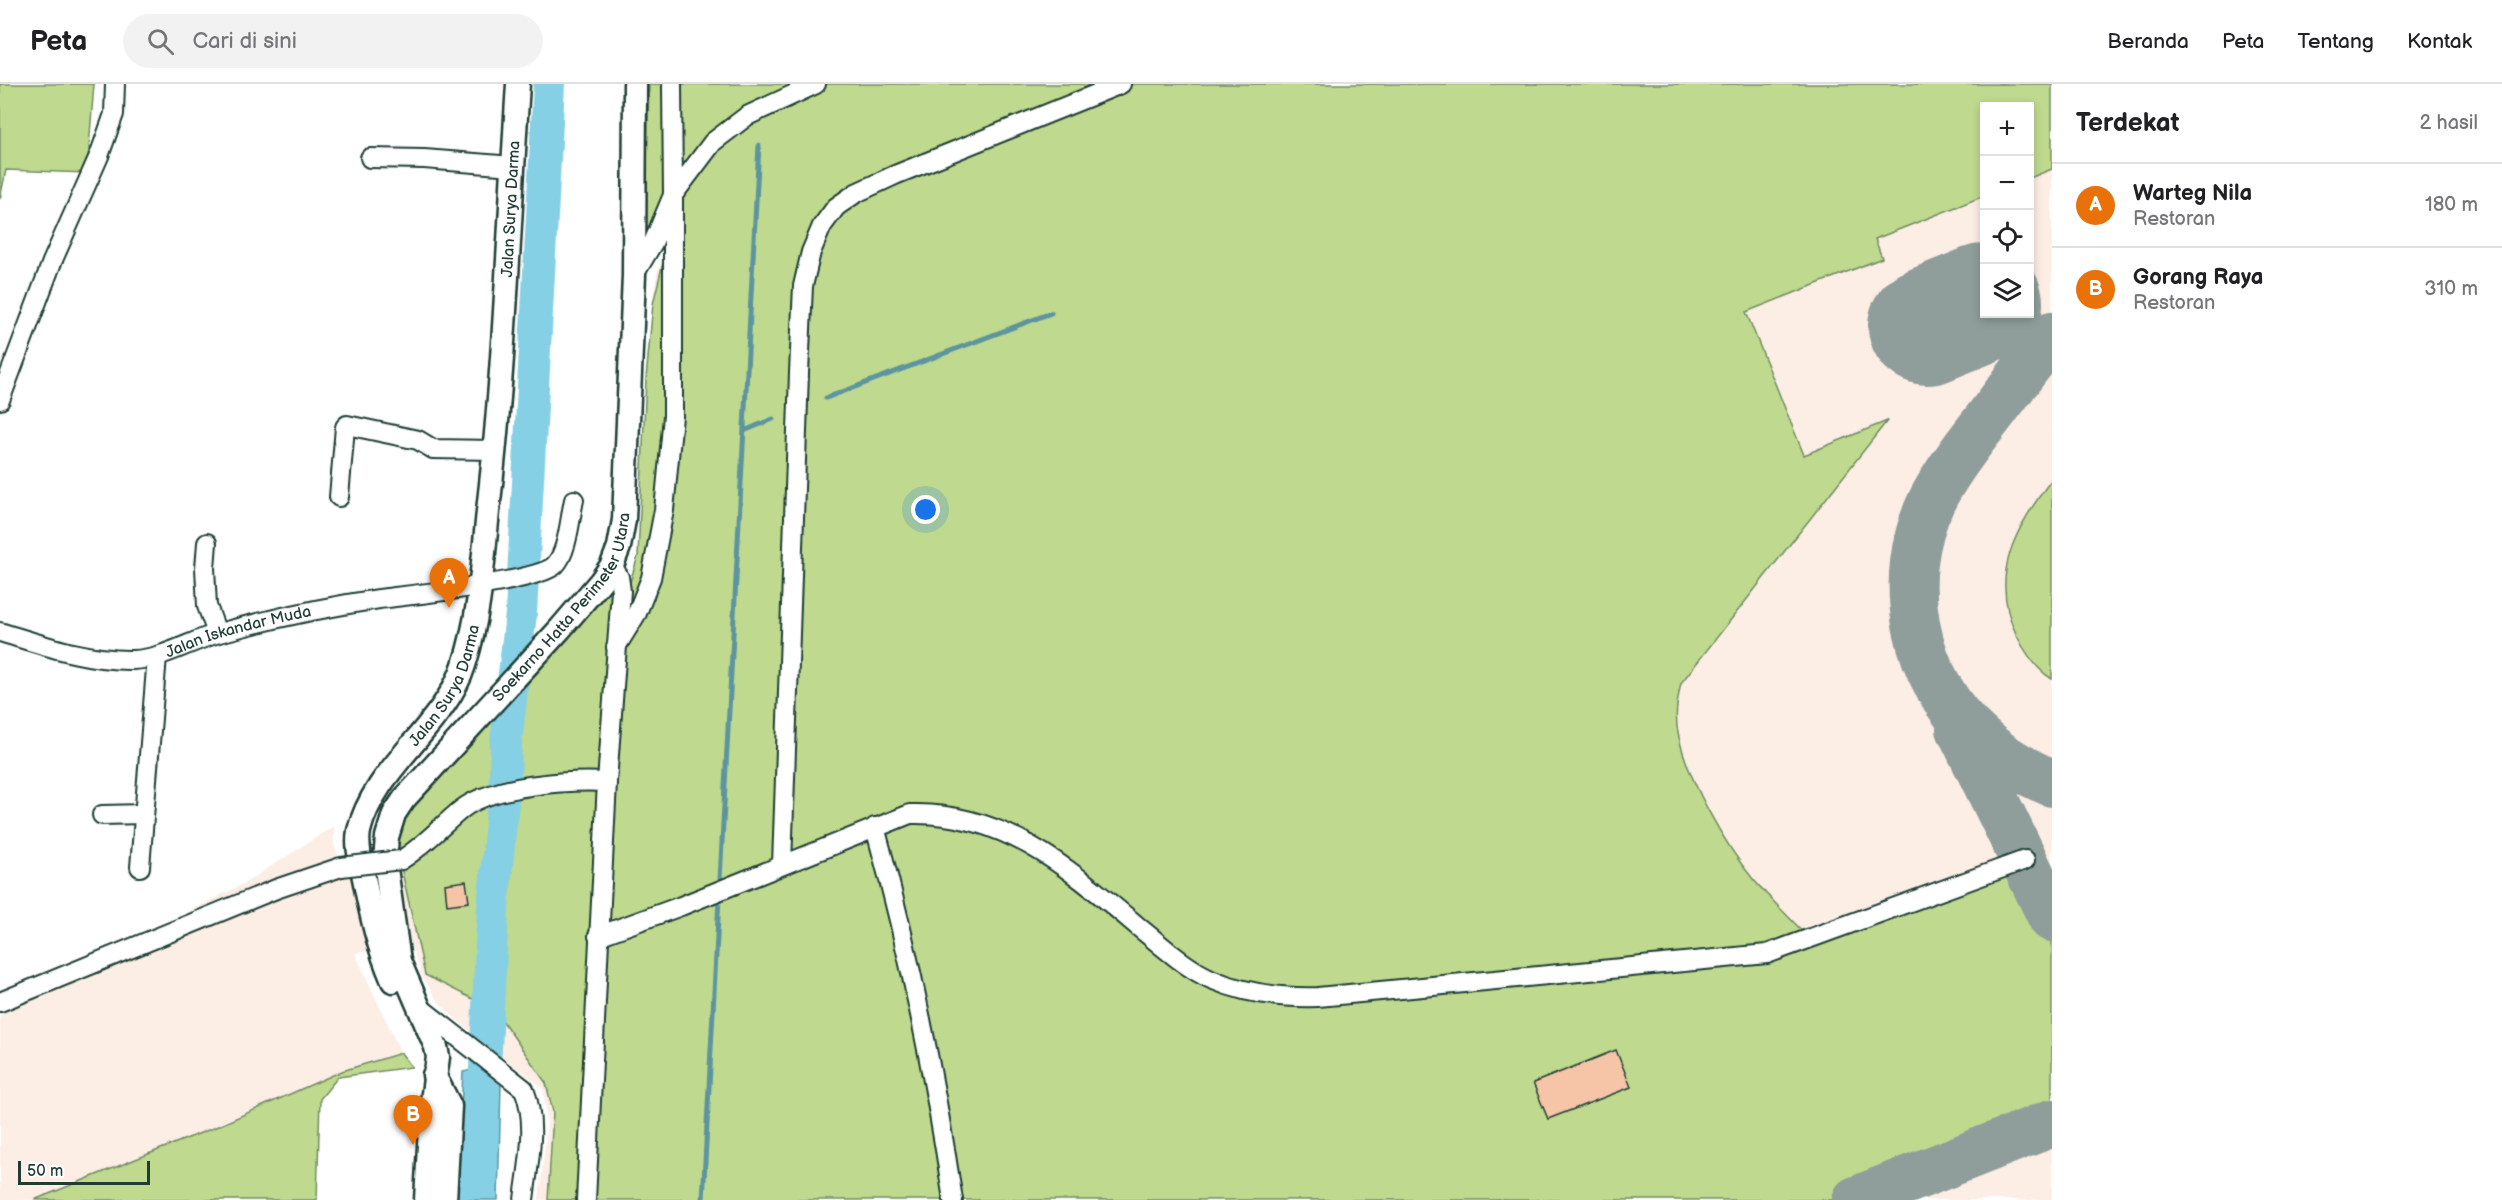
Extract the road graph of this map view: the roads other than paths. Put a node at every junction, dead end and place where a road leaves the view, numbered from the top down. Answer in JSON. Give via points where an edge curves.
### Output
{"nodes":[{"id":1,"x":116,"y":84,"type":"edge"},
{"id":2,"x":518,"y":84,"type":"edge"},
{"id":3,"x":635,"y":84,"type":"edge"},
{"id":4,"x":672,"y":84,"type":"edge"},
{"id":5,"x":816,"y":84,"type":"edge"},
{"id":6,"x":1121,"y":84,"type":"edge"},
{"id":7,"x":370,"y":159,"type":"dead end"},
{"id":8,"x":513,"y":166,"type":"junction"},
{"id":9,"x":673,"y":195,"type":"junction"},
{"id":10,"x":634,"y":275,"type":"junction"},
{"id":11,"x":0,"y":400,"type":"edge"},
{"id":12,"x":495,"y":450,"type":"junction"},
{"id":13,"x":339,"y":497,"type":"dead end"},
{"id":14,"x":574,"y":500,"type":"dead end"},
{"id":15,"x":207,"y":543,"type":"dead end"},
{"id":16,"x":612,"y":565,"type":"junction"},
{"id":17,"x":480,"y":585,"type":"junction"},
{"id":18,"x":0,"y":632,"type":"edge"},
{"id":19,"x":217,"y":633,"type":"junction"},
{"id":20,"x":616,"y":646,"type":"junction"},
{"id":21,"x":157,"y":656,"type":"junction"},
{"id":22,"x":606,"y":782,"type":"junction"},
{"id":23,"x":144,"y":814,"type":"junction"},
{"id":24,"x":102,"y":815,"type":"dead end"},
{"id":25,"x":875,"y":827,"type":"junction"},
{"id":26,"x":2025,"y":860,"type":"dead end"},
{"id":27,"x":782,"y":865,"type":"junction"},
{"id":28,"x":140,"y":867,"type":"dead end"},
{"id":29,"x":598,"y":936,"type":"junction"},
{"id":30,"x":0,"y":1002,"type":"edge"},
{"id":31,"x":417,"y":1005,"type":"junction"},
{"id":32,"x":435,"y":1078,"type":"junction"},
{"id":33,"x":426,"y":1200,"type":"edge"},
{"id":34,"x":445,"y":1200,"type":"edge"},
{"id":35,"x":524,"y":1200,"type":"edge"},
{"id":36,"x":586,"y":1200,"type":"edge"},
{"id":37,"x":953,"y":1200,"type":"edge"}],
"edges":[{"from":1,"to":11,"type":"street","via":[[114,114],[99,156],[52,262]]},
{"from":2,"to":8,"type":"main road","name":"Jalan Surya Darma"},
{"from":3,"to":10,"type":"main road","name":"Soekarno Hatta Perimeter Utara"},
{"from":4,"to":9,"type":"street"},
{"from":5,"to":9,"type":"street","via":[[747,116],[713,142]]},
{"from":6,"to":27,"type":"street","via":[[856,193],[836,207],[822,226],[803,286]]},
{"from":7,"to":8,"type":"street"},
{"from":8,"to":12,"type":"main road","name":"Jalan Surya Darma"},
{"from":9,"to":10,"type":"street","via":[[653,243]]},
{"from":9,"to":20,"type":"street","via":[[673,416],[664,510],[651,578],[637,613]]},
{"from":10,"to":16,"type":"main road","name":"Soekarno Hatta Perimeter Utara","via":[[624,520]]},
{"from":12,"to":13,"type":"street","via":[[433,449],[418,440],[347,425]]},
{"from":12,"to":17,"type":"main road","name":"Jalan Surya Darma"},
{"from":14,"to":17,"type":"street","name":"Jalan Iskandar Muda","via":[[563,554],[555,566],[535,575]]},
{"from":15,"to":19,"type":"street","via":[[207,606]]},
{"from":16,"to":20,"type":"street","via":[[621,591]]},
{"from":16,"to":31,"type":"main road","name":"Soekarno Hatta Perimeter Utara","via":[[561,629],[394,814],[385,861],[399,962]]},
{"from":17,"to":19,"type":"street","name":"Jalan Iskandar Muda","via":[[353,603]]},
{"from":17,"to":32,"type":"main road","name":"Jalan Surya Darma","via":[[464,667],[452,691],[369,804],[359,832],[375,937]]},
{"from":18,"to":21,"type":"street","name":"Jalan Iskandar Muda","via":[[75,654],[132,660]]},
{"from":19,"to":21,"type":"street","name":"Jalan Iskandar Muda"},
{"from":20,"to":22,"type":"street"},
{"from":21,"to":23,"type":"street"},
{"from":22,"to":29,"type":"street"},
{"from":22,"to":30,"type":"street","bridge":true,"via":[[552,782],[487,796],[461,810],[401,860],[341,867],[276,889]]},
{"from":23,"to":24,"type":"street"},
{"from":23,"to":28,"type":"street"},
{"from":25,"to":26,"type":"street","via":[[910,814],[955,816],[989,826],[1037,848],[1084,881],[1169,952],[1209,978],[1242,991],[1307,997],[1767,954]]},
{"from":25,"to":27,"type":"street"},
{"from":25,"to":37,"type":"street","via":[[922,1020]]},
{"from":27,"to":29,"type":"street"},
{"from":29,"to":36,"type":"street"},
{"from":31,"to":32,"type":"main road","name":"Soekarno Hatta Perimeter Utara","via":[[436,1047]]},
{"from":31,"to":35,"type":"street","via":[[524,1089],[532,1123]]},
{"from":32,"to":33,"type":"main road"},
{"from":32,"to":34,"type":"main road","name":"Jalan Surya Darma","via":[[450,1106]]}]}
